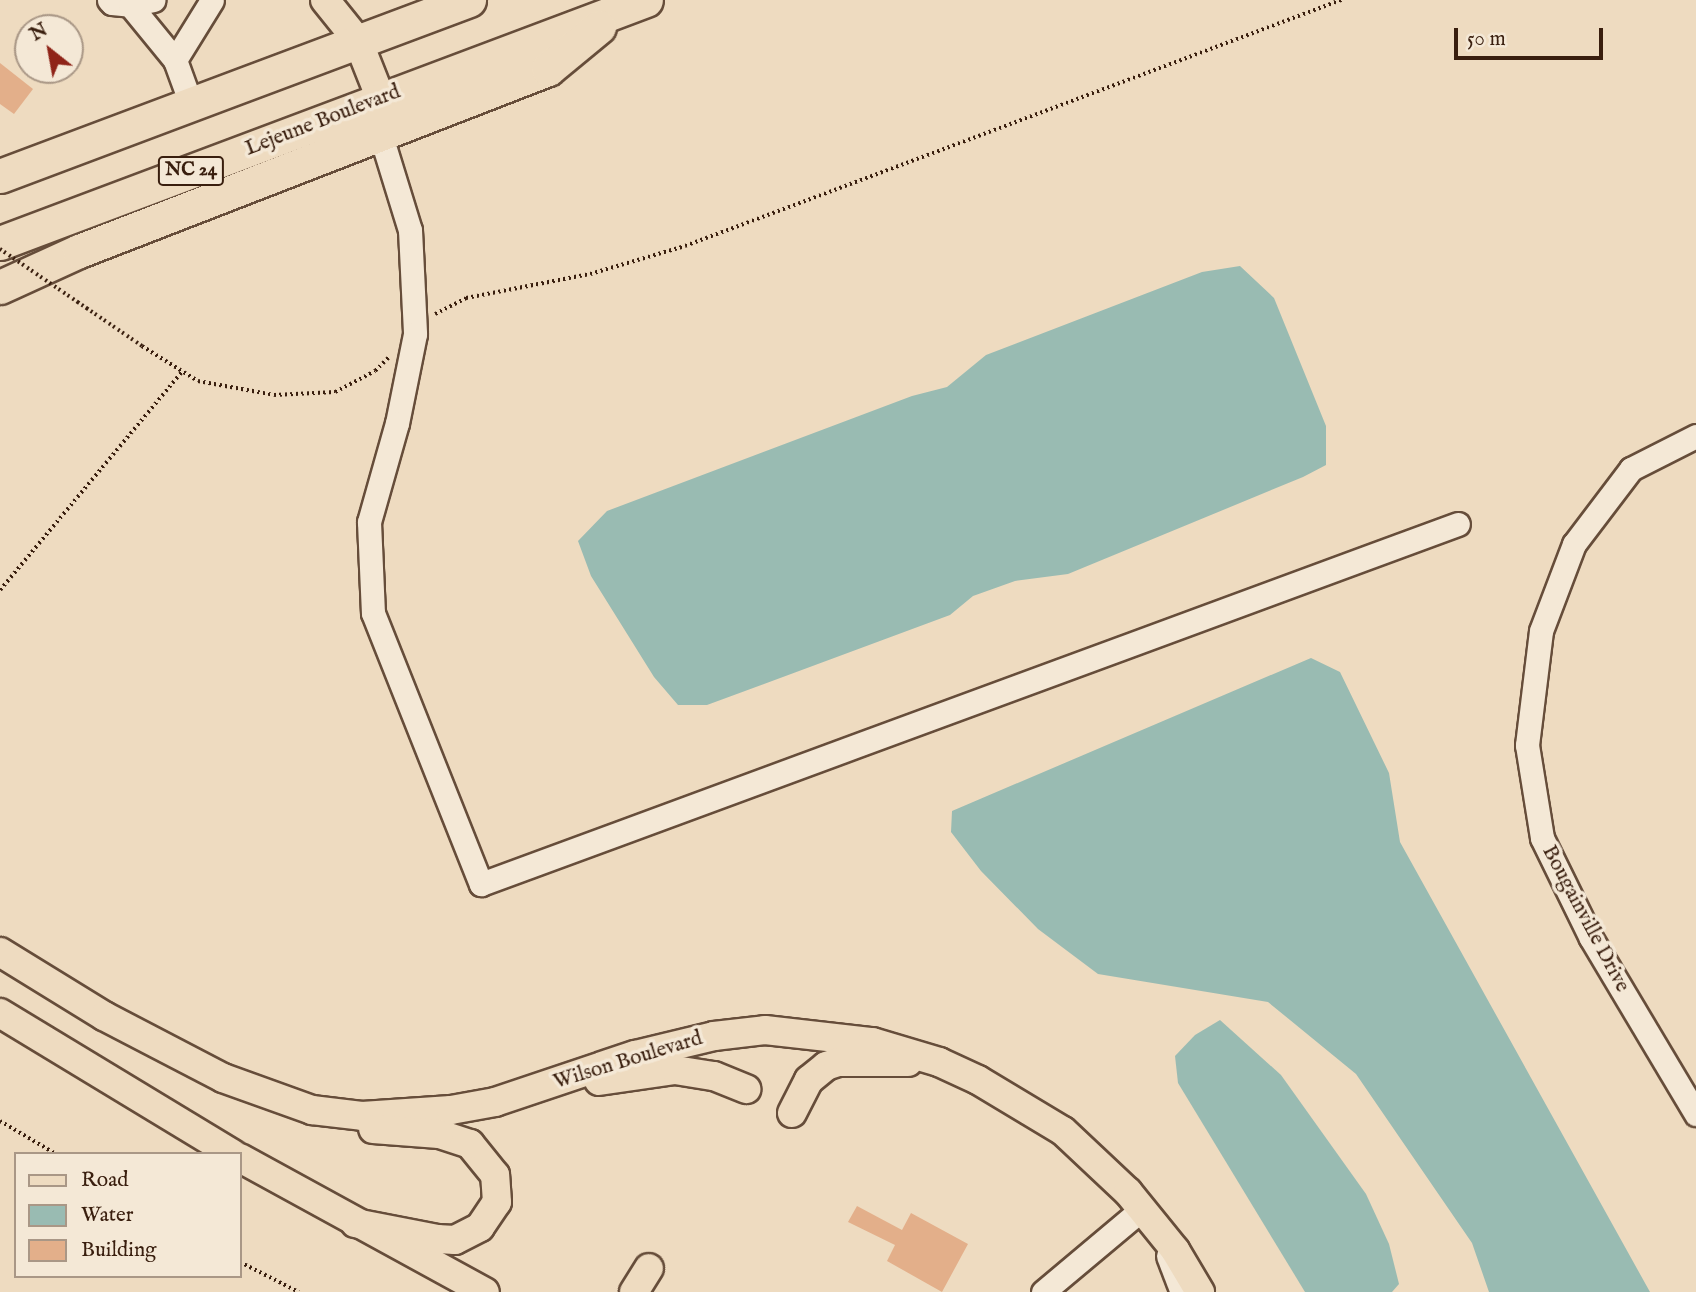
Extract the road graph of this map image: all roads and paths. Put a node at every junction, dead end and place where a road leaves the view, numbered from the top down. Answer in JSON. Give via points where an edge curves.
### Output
{"nodes":[{"id":1,"x":212,"y":0,"type":"edge"},
{"id":2,"x":325,"y":0,"type":"edge"},
{"id":3,"x":469,"y":0,"type":"edge"},
{"id":4,"x":1341,"y":0,"type":"edge"},
{"id":5,"x":131,"y":1,"type":"edge"},
{"id":6,"x":633,"y":5,"type":"edge"},
{"id":7,"x":358,"y":41,"type":"junction"},
{"id":8,"x":175,"y":60,"type":"junction"},
{"id":9,"x":382,"y":99,"type":"junction"},
{"id":10,"x":191,"y":104,"type":"junction"},
{"id":11,"x":381,"y":136,"type":"junction"},
{"id":12,"x":0,"y":176,"type":"edge"},
{"id":13,"x":0,"y":243,"type":"edge"},
{"id":14,"x":0,"y":249,"type":"edge"},
{"id":15,"x":0,"y":287,"type":"edge"},
{"id":16,"x":415,"y":334,"type":"junction"},
{"id":17,"x":181,"y":373,"type":"junction"},
{"id":18,"x":1696,"y":436,"type":"edge"},
{"id":19,"x":1458,"y":524,"type":"dead end"},
{"id":20,"x":0,"y":590,"type":"edge"},
{"id":21,"x":0,"y":952,"type":"edge"},
{"id":22,"x":0,"y":1013,"type":"edge"},
{"id":23,"x":939,"y":1062,"type":"junction"},
{"id":24,"x":746,"y":1089,"type":"dead end"},
{"id":25,"x":521,"y":1095,"type":"junction"},
{"id":26,"x":312,"y":1110,"type":"junction"},
{"id":27,"x":792,"y":1113,"type":"dead end"},
{"id":28,"x":1696,"y":1114,"type":"edge"},
{"id":29,"x":0,"y":1121,"type":"edge"},
{"id":30,"x":53,"y":1152,"type":"edge"},
{"id":31,"x":230,"y":1152,"type":"edge"},
{"id":32,"x":242,"y":1159,"type":"edge"},
{"id":33,"x":1149,"y":1217,"type":"junction"},
{"id":34,"x":355,"y":1223,"type":"junction"},
{"id":35,"x":242,"y":1263,"type":"edge"},
{"id":36,"x":649,"y":1268,"type":"dead end"},
{"id":37,"x":299,"y":1292,"type":"edge"},
{"id":38,"x":485,"y":1292,"type":"edge"},
{"id":39,"x":634,"y":1292,"type":"edge"},
{"id":40,"x":1043,"y":1292,"type":"edge"},
{"id":41,"x":1182,"y":1292,"type":"edge"},
{"id":42,"x":1200,"y":1292,"type":"edge"}],
"edges":[{"from":1,"to":8,"type":"street"},
{"from":2,"to":7,"type":"main road"},
{"from":3,"to":7,"type":"highway"},
{"from":4,"to":16,"type":"path","via":[[685,246],[590,274],[466,298],[437,312]]},
{"from":5,"to":8,"type":"street"},
{"from":6,"to":9,"type":"highway","name":"Lejeune Boulevard","number":"NC 24"},
{"from":6,"to":11,"type":"highway","via":[[548,69]]},
{"from":7,"to":9,"type":"main road"},
{"from":7,"to":10,"type":"highway"},
{"from":8,"to":10,"type":"street"},
{"from":9,"to":13,"type":"highway","name":"Lejeune Boulevard","number":"NC 24"},
{"from":10,"to":12,"type":"highway"},
{"from":11,"to":15,"type":"highway","via":[[79,251]]},
{"from":11,"to":16,"type":"street","via":[[410,230]]},
{"from":14,"to":17,"type":"path","bridge":true},
{"from":16,"to":17,"type":"path","via":[[375,371],[335,392],[274,395],[198,381]]},
{"from":16,"to":19,"type":"street","via":[[397,423],[369,522],[373,613],[481,884]]},
{"from":17,"to":20,"type":"path"},
{"from":18,"to":28,"type":"street","name":"Bougainville Drive","via":[[1631,469],[1574,544],[1541,631],[1527,745],[1542,838],[1591,938]]},
{"from":21,"to":26,"type":"main road","name":"Wilson Boulevard","via":[[104,1016],[223,1078]]},
{"from":22,"to":31,"type":"main road"},
{"from":23,"to":25,"type":"main road","name":"Wilson Boulevard","via":[[872,1042],[765,1030],[676,1043]]},
{"from":23,"to":27,"type":"main road","via":[[838,1062],[826,1066],[809,1080]]},
{"from":23,"to":33,"type":"main road","name":"Wilson Boulevard","via":[[1063,1131]]},
{"from":24,"to":25,"type":"main road","via":[[714,1076],[676,1070]]},
{"from":25,"to":26,"type":"main road","name":"Wilson Boulevard","via":[[451,1110],[397,1115]]},
{"from":26,"to":34,"type":"main road","via":[[380,1131],[454,1137],[480,1153],[495,1175],[497,1202],[489,1216],[480,1227],[455,1240]]},
{"from":29,"to":30,"type":"path"},
{"from":32,"to":34,"type":"main road"},
{"from":33,"to":40,"type":"street"},
{"from":33,"to":41,"type":"street"},
{"from":33,"to":42,"type":"main road","name":"Wilson Boulevard"},
{"from":34,"to":38,"type":"main road"},
{"from":35,"to":37,"type":"path"},
{"from":36,"to":39,"type":"main road"}]}
